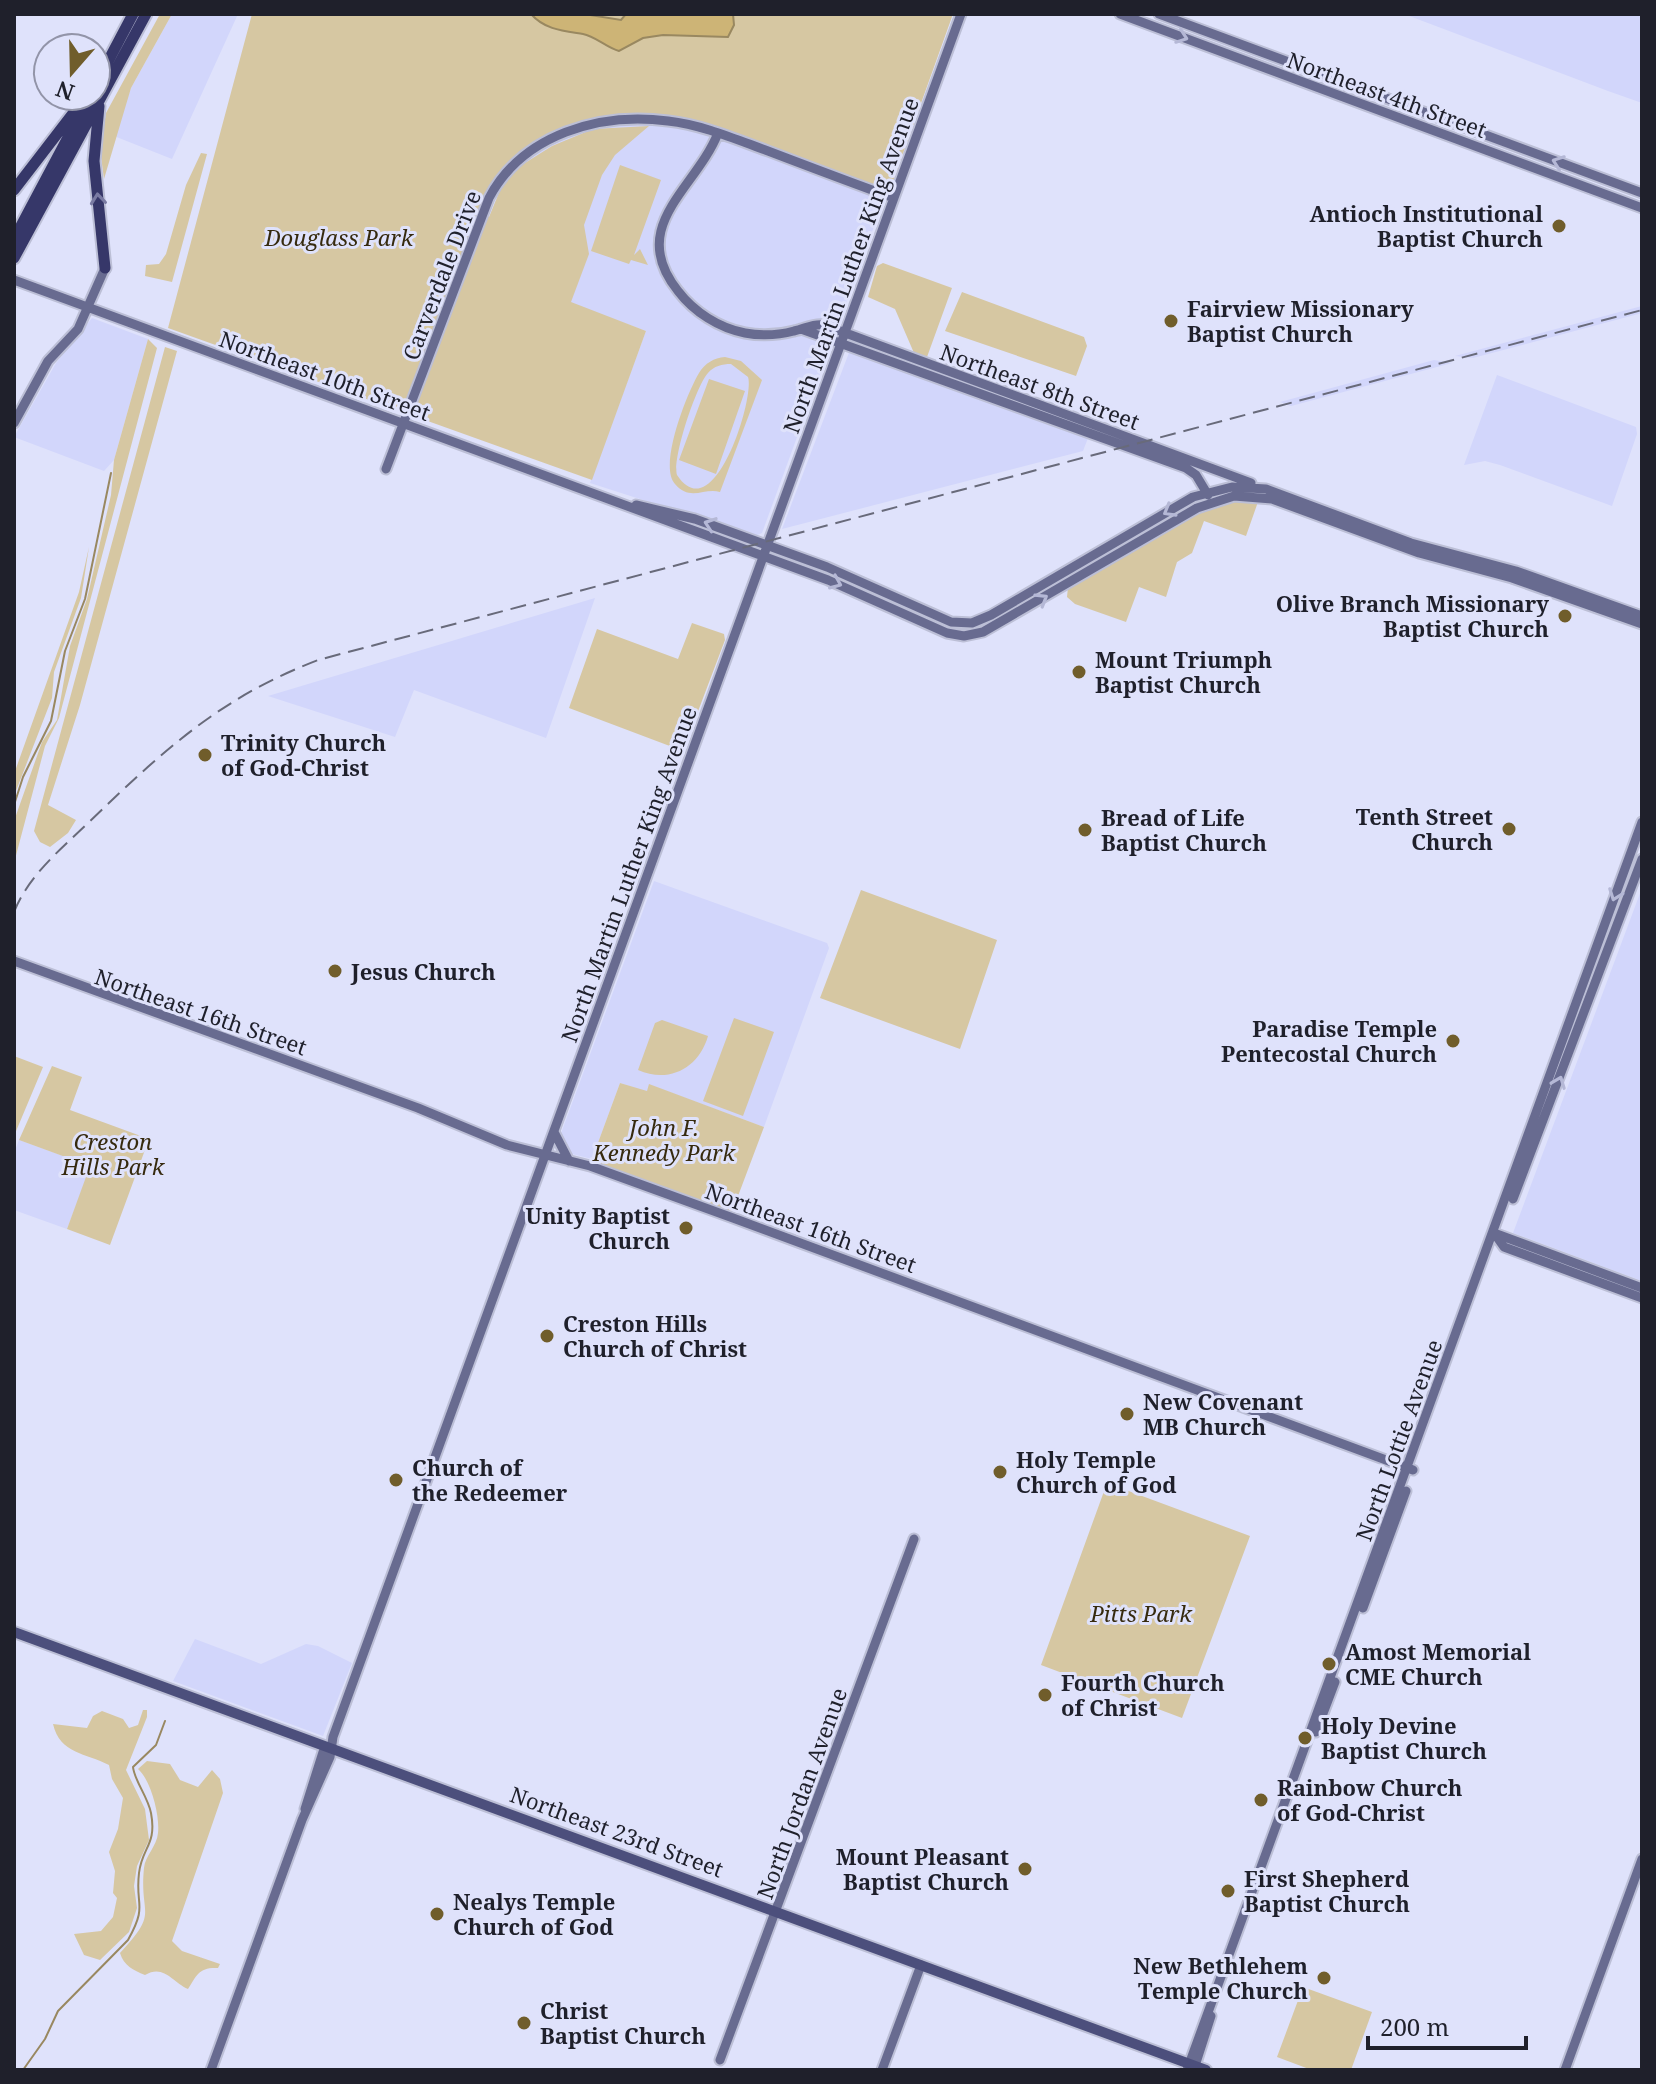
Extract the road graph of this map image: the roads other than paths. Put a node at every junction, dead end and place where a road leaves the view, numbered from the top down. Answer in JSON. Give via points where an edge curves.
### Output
{"nodes":[{"id":1,"x":133,"y":14,"type":"edge"},
{"id":2,"x":146,"y":14,"type":"edge"},
{"id":3,"x":961,"y":14,"type":"edge"},
{"id":4,"x":1120,"y":14,"type":"edge"},
{"id":5,"x":1159,"y":14,"type":"edge"},
{"id":6,"x":112,"y":54,"type":"edge"},
{"id":7,"x":112,"y":66,"type":"edge"},
{"id":8,"x":1341,"y":82,"type":"junction"},
{"id":9,"x":1336,"y":94,"type":"junction"},
{"id":10,"x":1416,"y":109,"type":"junction"},
{"id":11,"x":79,"y":112,"type":"edge"},
{"id":12,"x":84,"y":112,"type":"edge"},
{"id":13,"x":85,"y":112,"type":"edge"},
{"id":14,"x":92,"y":112,"type":"edge"},
{"id":15,"x":1411,"y":122,"type":"junction"},
{"id":16,"x":718,"y":133,"type":"junction"},
{"id":17,"x":14,"y":190,"type":"edge"},
{"id":18,"x":1642,"y":193,"type":"edge"},
{"id":19,"x":894,"y":198,"type":"junction"},
{"id":20,"x":1642,"y":208,"type":"edge"},
{"id":21,"x":14,"y":239,"type":"edge"},
{"id":22,"x":14,"y":258,"type":"edge"},
{"id":23,"x":105,"y":268,"type":"joint"},
{"id":24,"x":14,"y":280,"type":"edge"},
{"id":25,"x":89,"y":307,"type":"junction"},
{"id":26,"x":843,"y":338,"type":"junction"},
{"id":27,"x":14,"y":423,"type":"edge"},
{"id":28,"x":404,"y":423,"type":"junction"},
{"id":29,"x":386,"y":469,"type":"dead end"},
{"id":30,"x":1266,"y":489,"type":"junction"},
{"id":31,"x":1205,"y":492,"type":"junction"},
{"id":32,"x":1217,"y":499,"type":"junction"},
{"id":33,"x":623,"y":503,"type":"junction"},
{"id":34,"x":1294,"y":503,"type":"junction"},
{"id":35,"x":767,"y":545,"type":"junction"},
{"id":36,"x":763,"y":556,"type":"junction"},
{"id":37,"x":1642,"y":616,"type":"edge"},
{"id":38,"x":1642,"y":624,"type":"edge"},
{"id":39,"x":1642,"y":822,"type":"edge"},
{"id":40,"x":1642,"y":859,"type":"edge"},
{"id":41,"x":14,"y":961,"type":"edge"},
{"id":42,"x":553,"y":1132,"type":"junction"},
{"id":43,"x":546,"y":1154,"type":"junction"},
{"id":44,"x":569,"y":1161,"type":"junction"},
{"id":45,"x":1497,"y":1236,"type":"junction"},
{"id":46,"x":1642,"y":1288,"type":"edge"},
{"id":47,"x":1642,"y":1298,"type":"edge"},
{"id":48,"x":1410,"y":1469,"type":"junction"},
{"id":49,"x":914,"y":1539,"type":"dead end"},
{"id":50,"x":14,"y":1632,"type":"edge"},
{"id":51,"x":330,"y":1746,"type":"junction"},
{"id":52,"x":1642,"y":1859,"type":"edge"},
{"id":53,"x":776,"y":1911,"type":"junction"},
{"id":54,"x":921,"y":1965,"type":"junction"},
{"id":55,"x":720,"y":2060,"type":"dead end"},
{"id":56,"x":1194,"y":2067,"type":"edge"},
{"id":57,"x":211,"y":2070,"type":"edge"},
{"id":58,"x":882,"y":2070,"type":"edge"},
{"id":59,"x":1565,"y":2070,"type":"edge"}],
"edges":[{"from":1,"to":6,"type":"highway"},
{"from":2,"to":7,"type":"highway"},
{"from":3,"to":19,"type":"main road","name":"North Martin Luther King Avenue"},
{"from":4,"to":9,"type":"main road","name":"Northeast 4th Street","one_way":true},
{"from":5,"to":8,"type":"main road","name":"Northeast 4th Street"},
{"from":8,"to":9,"type":"main road"},
{"from":8,"to":10,"type":"main road","name":"Northeast 4th Street"},
{"from":9,"to":15,"type":"main road","name":"Northeast 4th Street"},
{"from":10,"to":15,"type":"main road"},
{"from":18,"to":10,"type":"main road","name":"Northeast 4th Street","one_way":true},
{"from":11,"to":17,"type":"highway"},
{"from":12,"to":21,"type":"highway"},
{"from":13,"to":22,"type":"highway"},
{"from":23,"to":14,"type":"highway","one_way":true},
{"from":15,"to":20,"type":"main road","name":"Northeast 4th Street"},
{"from":16,"to":19,"type":"main road","name":"Carverdale Drive"},
{"from":16,"to":26,"type":"main road","name":"Northeast 8th Street","via":[[705,162],[667,211],[659,246],[663,267],[684,299],[719,325],[777,334],[820,324]]},
{"from":16,"to":28,"type":"main road","name":"Carverdale Drive","via":[[666,120],[600,122],[555,137],[516,162],[489,198]]},
{"from":19,"to":26,"type":"main road","name":"North Martin Luther King Avenue"},
{"from":23,"to":25,"type":"main road"},
{"from":24,"to":25,"type":"main road","name":"Northeast 10th Street"},
{"from":25,"to":27,"type":"main road","via":[[73,337],[48,361]]},
{"from":25,"to":28,"type":"main road","name":"Northeast 10th Street"},
{"from":26,"to":30,"type":"main road","name":"Northeast 8th Street"},
{"from":26,"to":31,"type":"main road","name":"Northeast 8th Street","via":[[1186,468]]},
{"from":26,"to":35,"type":"main road","name":"North Martin Luther King Avenue"},
{"from":28,"to":29,"type":"main road","name":"Carverdale Drive"},
{"from":28,"to":33,"type":"main road","name":"Northeast 10th Street"},
{"from":30,"to":31,"type":"main road","via":[[1240,486]]},
{"from":30,"to":34,"type":"main road","name":"Northeast 8th Street"},
{"from":31,"to":32,"type":"main road","name":"Northeast 8th Street"},
{"from":31,"to":35,"type":"main road","name":"Northeast 10th Street","one_way":true,"via":[[972,623],[946,620]]},
{"from":32,"to":34,"type":"main road","via":[[1254,496]]},
{"from":36,"to":32,"type":"main road","name":"Northeast 10th Street","one_way":true,"via":[[934,628],[973,635]]},
{"from":35,"to":33,"type":"main road","name":"Northeast 10th Street","one_way":true,"via":[[695,519]]},
{"from":33,"to":36,"type":"main road","name":"Northeast 10th Street"},
{"from":34,"to":37,"type":"main road"},
{"from":34,"to":38,"type":"main road","via":[[1419,553],[1520,580]]},
{"from":35,"to":36,"type":"main road","name":"North Martin Luther King Avenue"},
{"from":36,"to":42,"type":"main road","name":"North Martin Luther King Avenue"},
{"from":39,"to":45,"type":"main road","name":"North Lottie Avenue","one_way":true},
{"from":45,"to":40,"type":"main road","name":"North Lottie Avenue","one_way":true},
{"from":41,"to":43,"type":"main road","name":"Northeast 16th Street","via":[[507,1145]]},
{"from":42,"to":43,"type":"main road","name":"North Martin Luther King Avenue"},
{"from":42,"to":44,"type":"main road"},
{"from":43,"to":44,"type":"main road","name":"Northeast 16th Street"},
{"from":43,"to":51,"type":"main road","name":"North Martin Luther King Avenue"},
{"from":44,"to":48,"type":"main road","name":"Northeast 16th Street"},
{"from":45,"to":46,"type":"main road"},
{"from":45,"to":47,"type":"main road","via":[[1504,1247]]},
{"from":45,"to":48,"type":"main road","name":"North Lottie Avenue"},
{"from":48,"to":56,"type":"main road","name":"North Lottie Avenue"},
{"from":49,"to":53,"type":"main road","name":"North Jordan Avenue"},
{"from":50,"to":51,"type":"main road","name":"Northeast 23rd Street"},
{"from":51,"to":53,"type":"main road","name":"Northeast 23rd Street"},
{"from":51,"to":57,"type":"main road","name":"North Martin Luther King Avenue","via":[[323,1752]]},
{"from":52,"to":59,"type":"main road"},
{"from":53,"to":54,"type":"main road","name":"Northeast 23rd Street"},
{"from":53,"to":55,"type":"main road","name":"North Jordan Avenue"},
{"from":54,"to":56,"type":"main road","name":"Northeast 23rd Street"},
{"from":54,"to":58,"type":"main road"}]}
